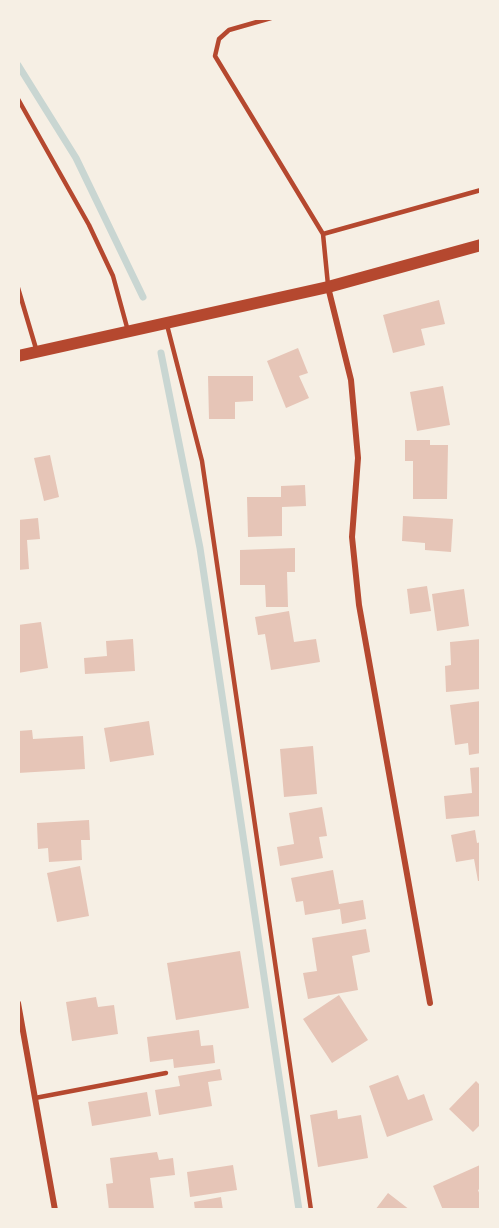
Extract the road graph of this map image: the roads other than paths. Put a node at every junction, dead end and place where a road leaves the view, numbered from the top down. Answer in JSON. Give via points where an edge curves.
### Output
{"nodes":[{"id":1,"x":271,"y":18,"type":"edge"},
{"id":2,"x":18,"y":99,"type":"edge"},
{"id":3,"x":481,"y":190,"type":"edge"},
{"id":4,"x":323,"y":234,"type":"junction"},
{"id":5,"x":481,"y":244,"type":"edge"},
{"id":6,"x":328,"y":287,"type":"junction"},
{"id":7,"x":18,"y":288,"type":"edge"},
{"id":8,"x":166,"y":323,"type":"junction"},
{"id":9,"x":128,"y":331,"type":"junction"},
{"id":10,"x":37,"y":352,"type":"junction"},
{"id":11,"x":18,"y":356,"type":"edge"},
{"id":12,"x":18,"y":1003,"type":"edge"},
{"id":13,"x":430,"y":1003,"type":"dead end"},
{"id":14,"x":166,"y":1073,"type":"dead end"},
{"id":15,"x":35,"y":1098,"type":"junction"},
{"id":16,"x":55,"y":1210,"type":"edge"},
{"id":17,"x":311,"y":1210,"type":"edge"}],
"edges":[{"from":1,"to":4,"type":"lane","via":[[229,30],[219,39],[215,56]]},
{"from":2,"to":9,"type":"lane","via":[[89,225],[113,276]]},
{"from":3,"to":4,"type":"lane"},
{"from":4,"to":6,"type":"lane"},
{"from":5,"to":6,"type":"main road"},
{"from":6,"to":8,"type":"main road"},
{"from":6,"to":13,"type":"street","via":[[351,380],[357,458],[352,537],[358,604]]},
{"from":7,"to":10,"type":"lane"},
{"from":8,"to":9,"type":"main road"},
{"from":8,"to":17,"type":"lane","via":[[202,461]]},
{"from":9,"to":10,"type":"main road"},
{"from":10,"to":11,"type":"main road"},
{"from":12,"to":15,"type":"street"},
{"from":14,"to":15,"type":"lane"},
{"from":15,"to":16,"type":"street"}]}
